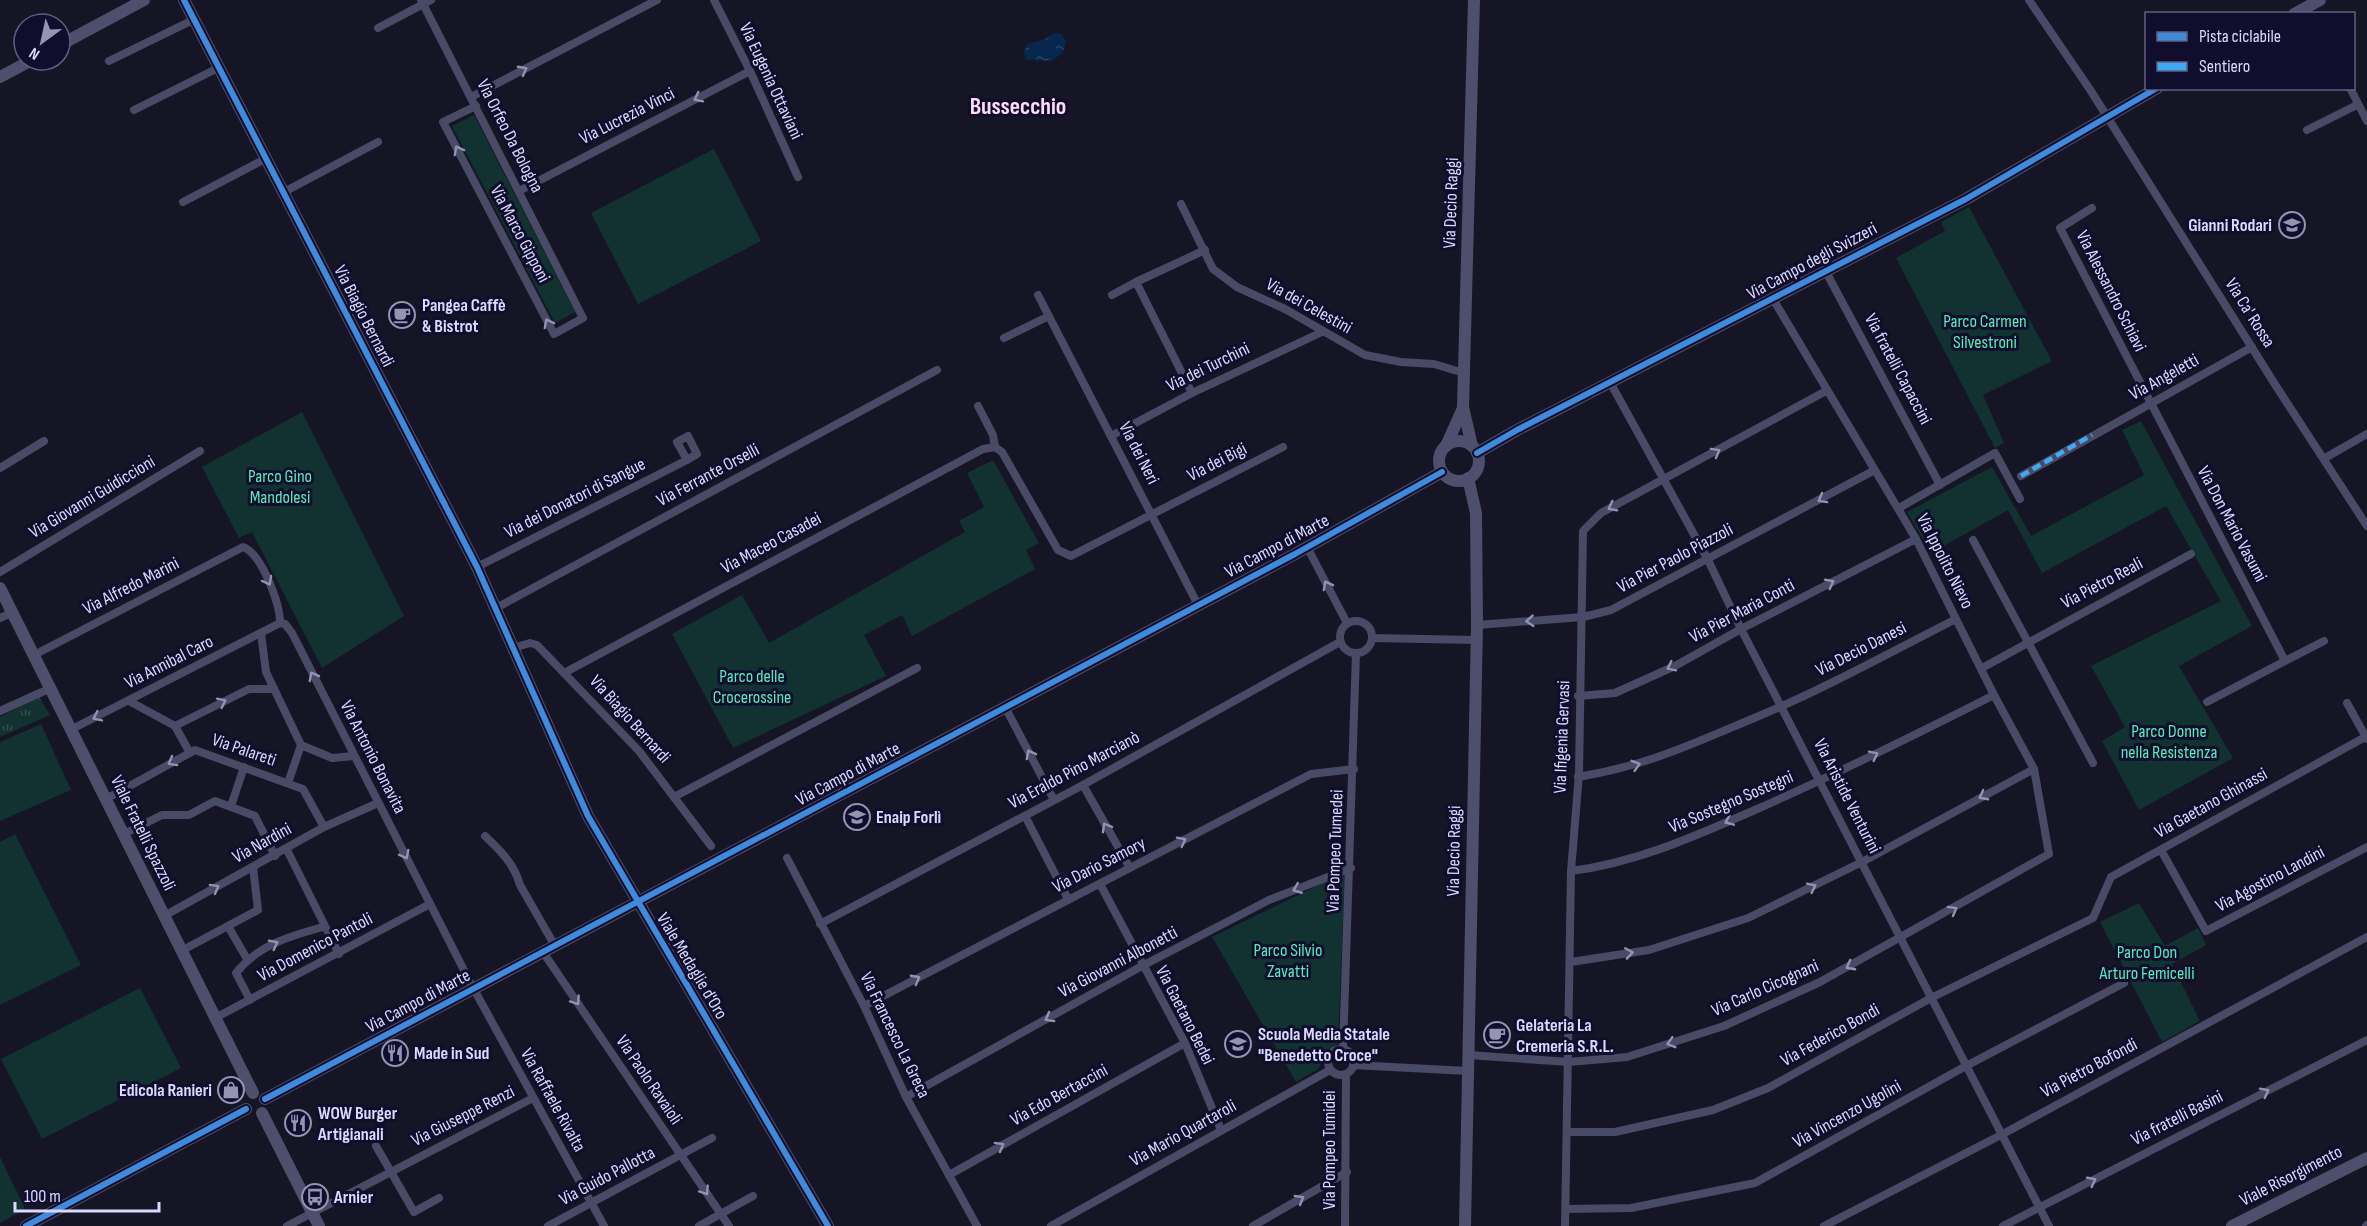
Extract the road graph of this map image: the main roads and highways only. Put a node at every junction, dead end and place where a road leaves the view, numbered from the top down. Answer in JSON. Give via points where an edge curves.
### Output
{"nodes":[{"id":1,"x":144,"y":0,"type":"edge"},
{"id":2,"x":184,"y":0,"type":"edge"},
{"id":3,"x":1474,"y":0,"type":"edge"},
{"id":4,"x":2320,"y":0,"type":"edge"},
{"id":5,"x":2303,"y":12,"type":"edge"},
{"id":6,"x":72,"y":39,"type":"edge"},
{"id":7,"x":2153,"y":90,"type":"edge"},
{"id":8,"x":1463,"y":407,"type":"junction"},
{"id":9,"x":1446,"y":446,"type":"junction"},
{"id":10,"x":1475,"y":450,"type":"junction"},
{"id":11,"x":1442,"y":472,"type":"junction"},
{"id":12,"x":1468,"y":478,"type":"junction"},
{"id":13,"x":0,"y":588,"type":"edge"},
{"id":14,"x":513,"y":648,"type":"joint"},
{"id":15,"x":637,"y":902,"type":"junction"},
{"id":16,"x":253,"y":1093,"type":"junction"},
{"id":17,"x":265,"y":1099,"type":"junction"},
{"id":18,"x":246,"y":1109,"type":"junction"},
{"id":19,"x":262,"y":1113,"type":"junction"},
{"id":20,"x":2367,"y":1158,"type":"edge"},
{"id":21,"x":2241,"y":1224,"type":"edge"},
{"id":22,"x":27,"y":1226,"type":"edge"},
{"id":23,"x":319,"y":1226,"type":"edge"},
{"id":24,"x":828,"y":1226,"type":"edge"},
{"id":25,"x":1466,"y":1226,"type":"edge"}],
"edges":[{"from":1,"to":6,"type":"main road"},
{"from":2,"to":14,"type":"main road","name":"Via Biagio Bernardi","via":[[477,567]]},
{"from":3,"to":8,"type":"main road","name":"Via Decio Raggi"},
{"from":4,"to":5,"type":"main road"},
{"from":7,"to":10,"type":"main road","name":"Via Campo degli Svizzeri","via":[[1966,199],[1611,384]]},
{"from":8,"to":9,"type":"main road","name":"Via Decio Raggi"},
{"from":8,"to":10,"type":"main road","name":"Via Decio Raggi"},
{"from":9,"to":10,"type":"main road","via":[[1456,441]]},
{"from":9,"to":11,"type":"main road","via":[[1439,461]]},
{"from":10,"to":12,"type":"main road","via":[[1478,464]]},
{"from":11,"to":12,"type":"main road","via":[[1451,479]]},
{"from":11,"to":15,"type":"main road","name":"Via Campo di Marte"},
{"from":12,"to":25,"type":"main road","name":"Via Decio Raggi","via":[[1476,513],[1477,625]]},
{"from":13,"to":16,"type":"main road","name":"Viale Fratelli Spazzoli"},
{"from":14,"to":15,"type":"main road","name":"Viale Medaglie d'Oro","via":[[588,816]]},
{"from":15,"to":17,"type":"main road","name":"Via Campo di Marte"},
{"from":15,"to":24,"type":"main road","name":"Viale Medaglie d'Oro"},
{"from":16,"to":17,"type":"main road"},
{"from":16,"to":18,"type":"main road","via":[[246,1099]]},
{"from":17,"to":19,"type":"main road"},
{"from":18,"to":19,"type":"main road","via":[[252,1114]]},
{"from":18,"to":22,"type":"main road"},
{"from":19,"to":23,"type":"main road"},
{"from":20,"to":21,"type":"main road","name":"Viale Risorgimento"}]}
